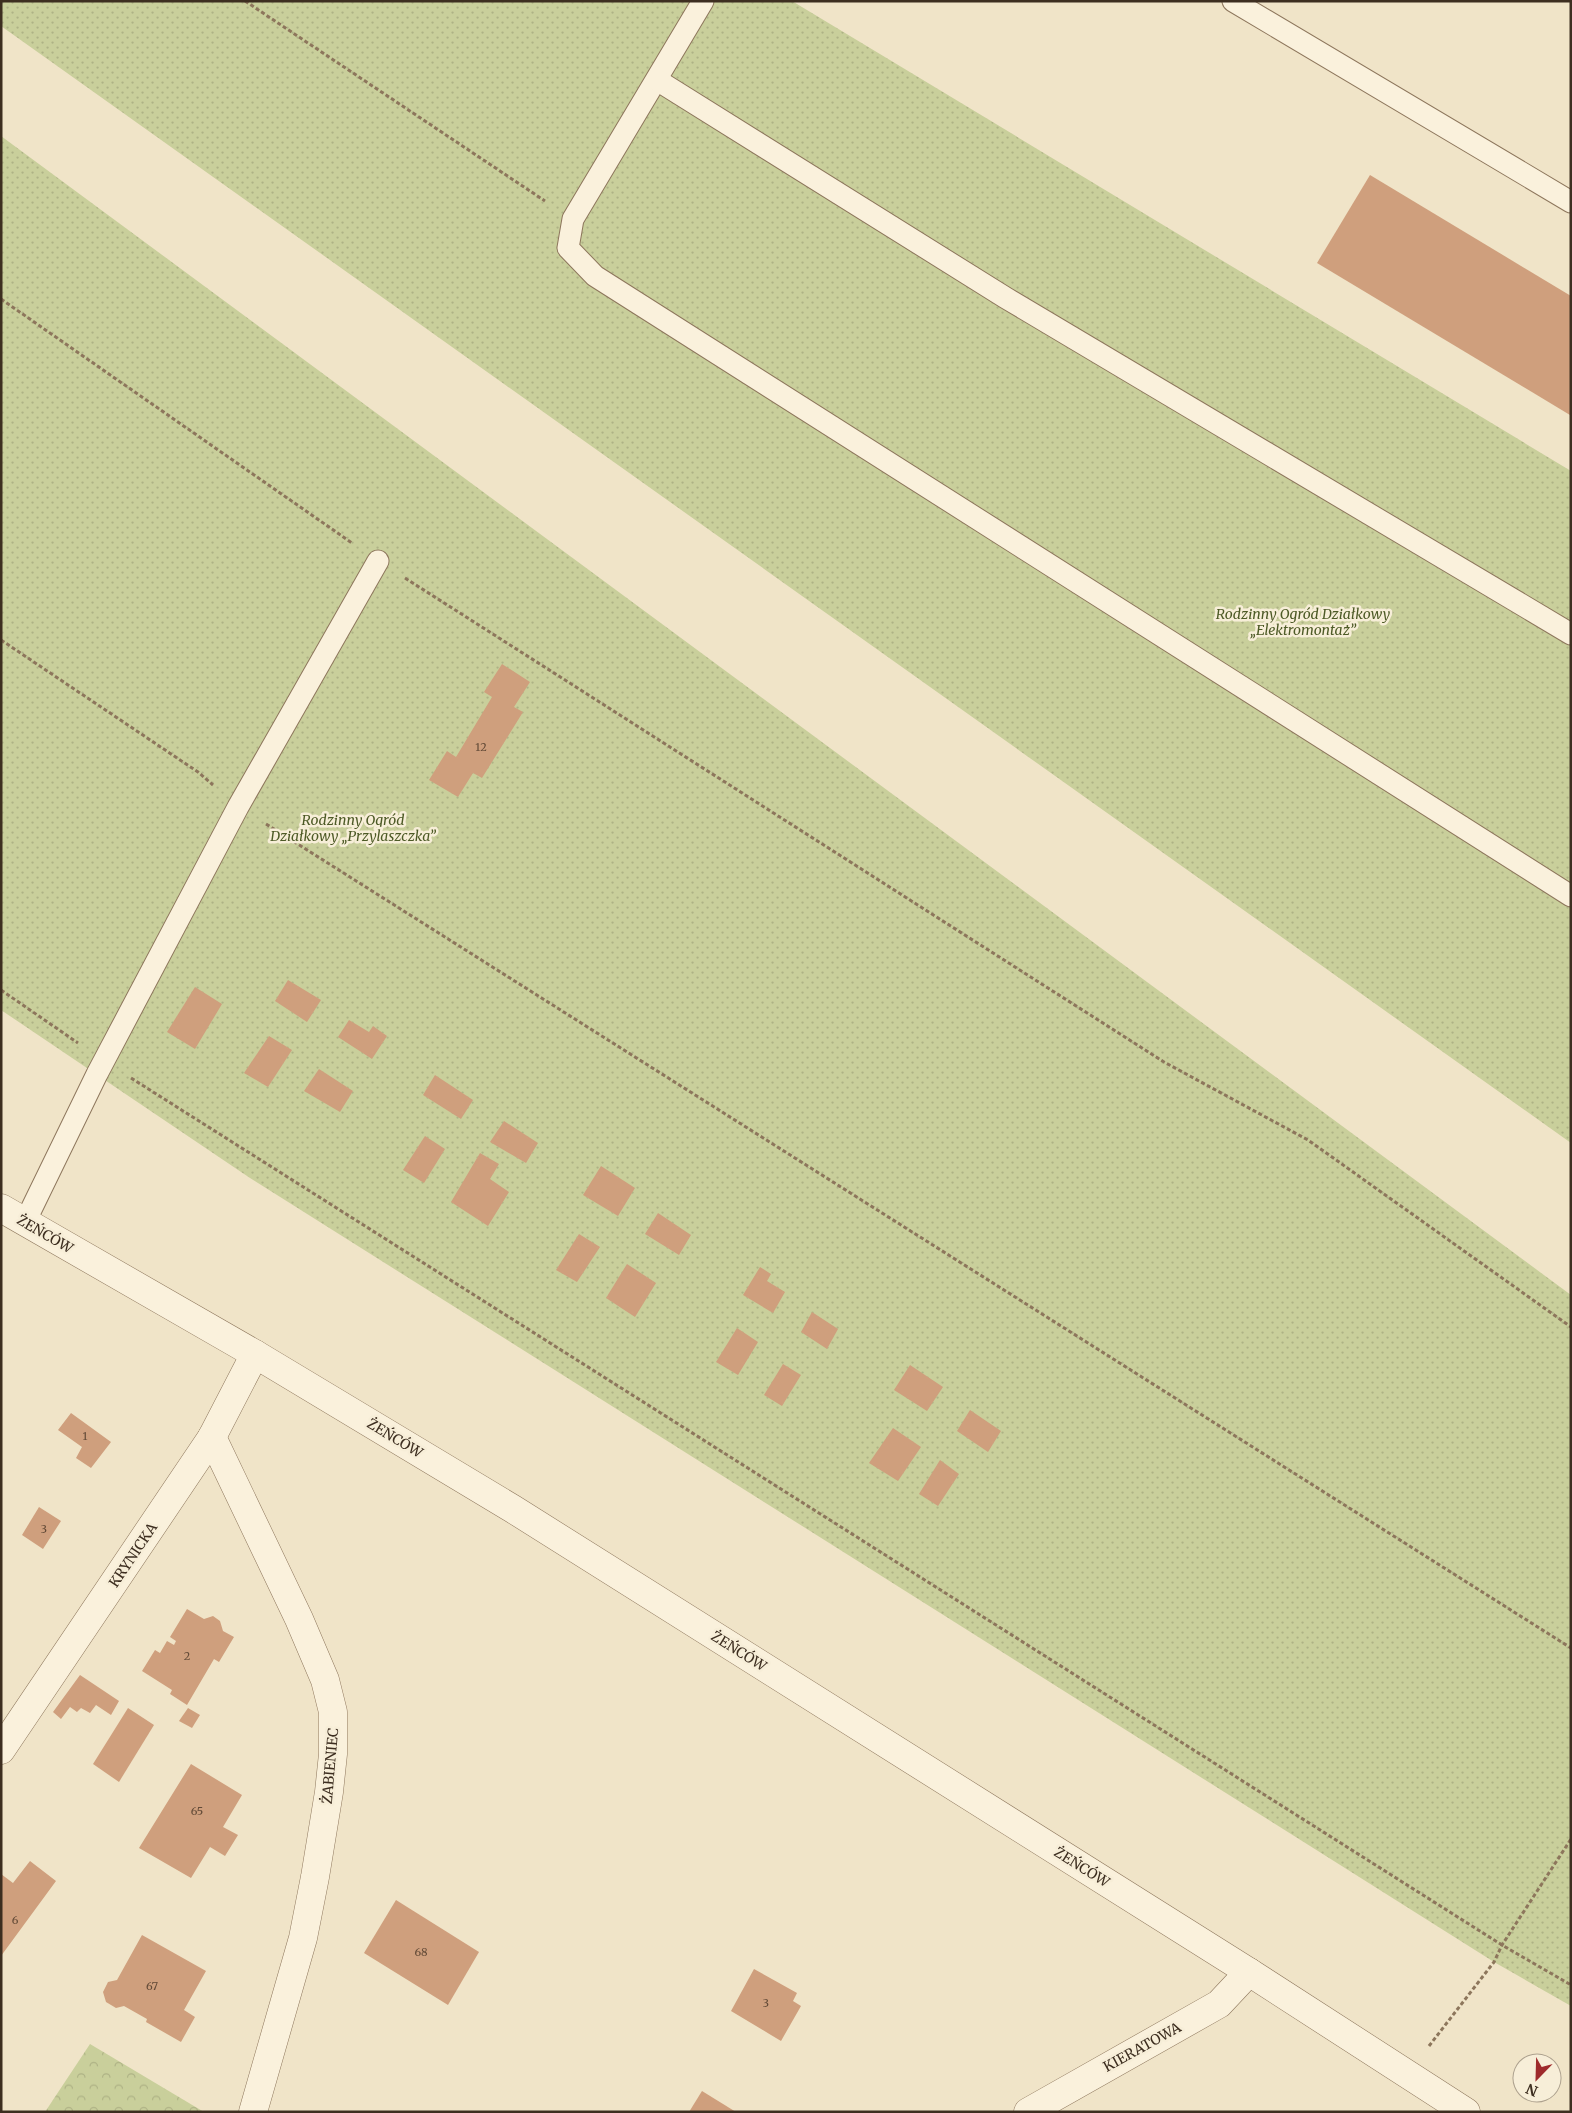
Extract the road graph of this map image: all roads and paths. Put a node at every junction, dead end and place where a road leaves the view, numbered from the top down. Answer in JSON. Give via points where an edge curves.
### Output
{"nodes":[{"id":1,"x":245,"y":1,"type":"edge"},
{"id":2,"x":703,"y":1,"type":"edge"},
{"id":3,"x":1233,"y":1,"type":"edge"},
{"id":4,"x":657,"y":80,"type":"junction"},
{"id":5,"x":1571,"y":202,"type":"edge"},
{"id":6,"x":573,"y":219,"type":"junction"},
{"id":7,"x":1,"y":300,"type":"edge"},
{"id":8,"x":378,"y":561,"type":"junction"},
{"id":9,"x":1571,"y":634,"type":"edge"},
{"id":10,"x":1,"y":640,"type":"edge"},
{"id":11,"x":238,"y":807,"type":"junction"},
{"id":12,"x":1571,"y":896,"type":"edge"},
{"id":13,"x":1,"y":990,"type":"edge"},
{"id":14,"x":104,"y":1060,"type":"junction"},
{"id":15,"x":1,"y":1208,"type":"edge"},
{"id":16,"x":25,"y":1222,"type":"junction"},
{"id":17,"x":1571,"y":1327,"type":"edge"},
{"id":18,"x":255,"y":1354,"type":"junction"},
{"id":19,"x":212,"y":1437,"type":"junction"},
{"id":20,"x":1571,"y":1648,"type":"edge"},
{"id":21,"x":1,"y":1750,"type":"edge"},
{"id":22,"x":1571,"y":1839,"type":"edge"},
{"id":23,"x":1502,"y":1945,"type":"junction"},
{"id":24,"x":1249,"y":1972,"type":"junction"},
{"id":25,"x":1571,"y":1986,"type":"edge"},
{"id":26,"x":1407,"y":2074,"type":"junction"},
{"id":27,"x":1464,"y":2111,"type":"edge"},
{"id":28,"x":254,"y":2112,"type":"edge"},
{"id":29,"x":1028,"y":2112,"type":"edge"}],
"edges":[{"from":1,"to":6,"type":"path"},
{"from":2,"to":4,"type":"lane"},
{"from":3,"to":5,"type":"lane"},
{"from":4,"to":6,"type":"lane"},
{"from":4,"to":9,"type":"lane","via":[[1006,298]]},
{"from":6,"to":12,"type":"lane","via":[[568,248],[595,276]]},
{"from":7,"to":8,"type":"path"},
{"from":8,"to":11,"type":"lane"},
{"from":8,"to":17,"type":"path","via":[[1164,1062],[1308,1140]]},
{"from":10,"to":11,"type":"path","via":[[198,772]]},
{"from":11,"to":14,"type":"lane"},
{"from":11,"to":20,"type":"path"},
{"from":13,"to":14,"type":"path"},
{"from":14,"to":16,"type":"lane"},
{"from":14,"to":23,"type":"path"},
{"from":15,"to":16,"type":"street","name":"ŻEŃCÓW"},
{"from":16,"to":18,"type":"street","name":"ŻEŃCÓW"},
{"from":18,"to":19,"type":"street","name":"KRYNICKA"},
{"from":18,"to":24,"type":"street","name":"ŻEŃCÓW","via":[[521,1514]]},
{"from":19,"to":21,"type":"street","name":"KRYNICKA"},
{"from":19,"to":28,"type":"street","name":"ŻABIENIEC","via":[[299,1619],[325,1680],[333,1712],[331,1773],[315,1877],[298,1955]]},
{"from":22,"to":23,"type":"path"},
{"from":23,"to":25,"type":"path"},
{"from":23,"to":26,"type":"path","via":[[1494,1962]]},
{"from":24,"to":26,"type":"street","name":"ŻEŃCÓW"},
{"from":24,"to":29,"type":"street","name":"KIERATOWA","via":[[1219,2004]]},
{"from":26,"to":27,"type":"street","name":"ŻEŃCÓW"}]}
